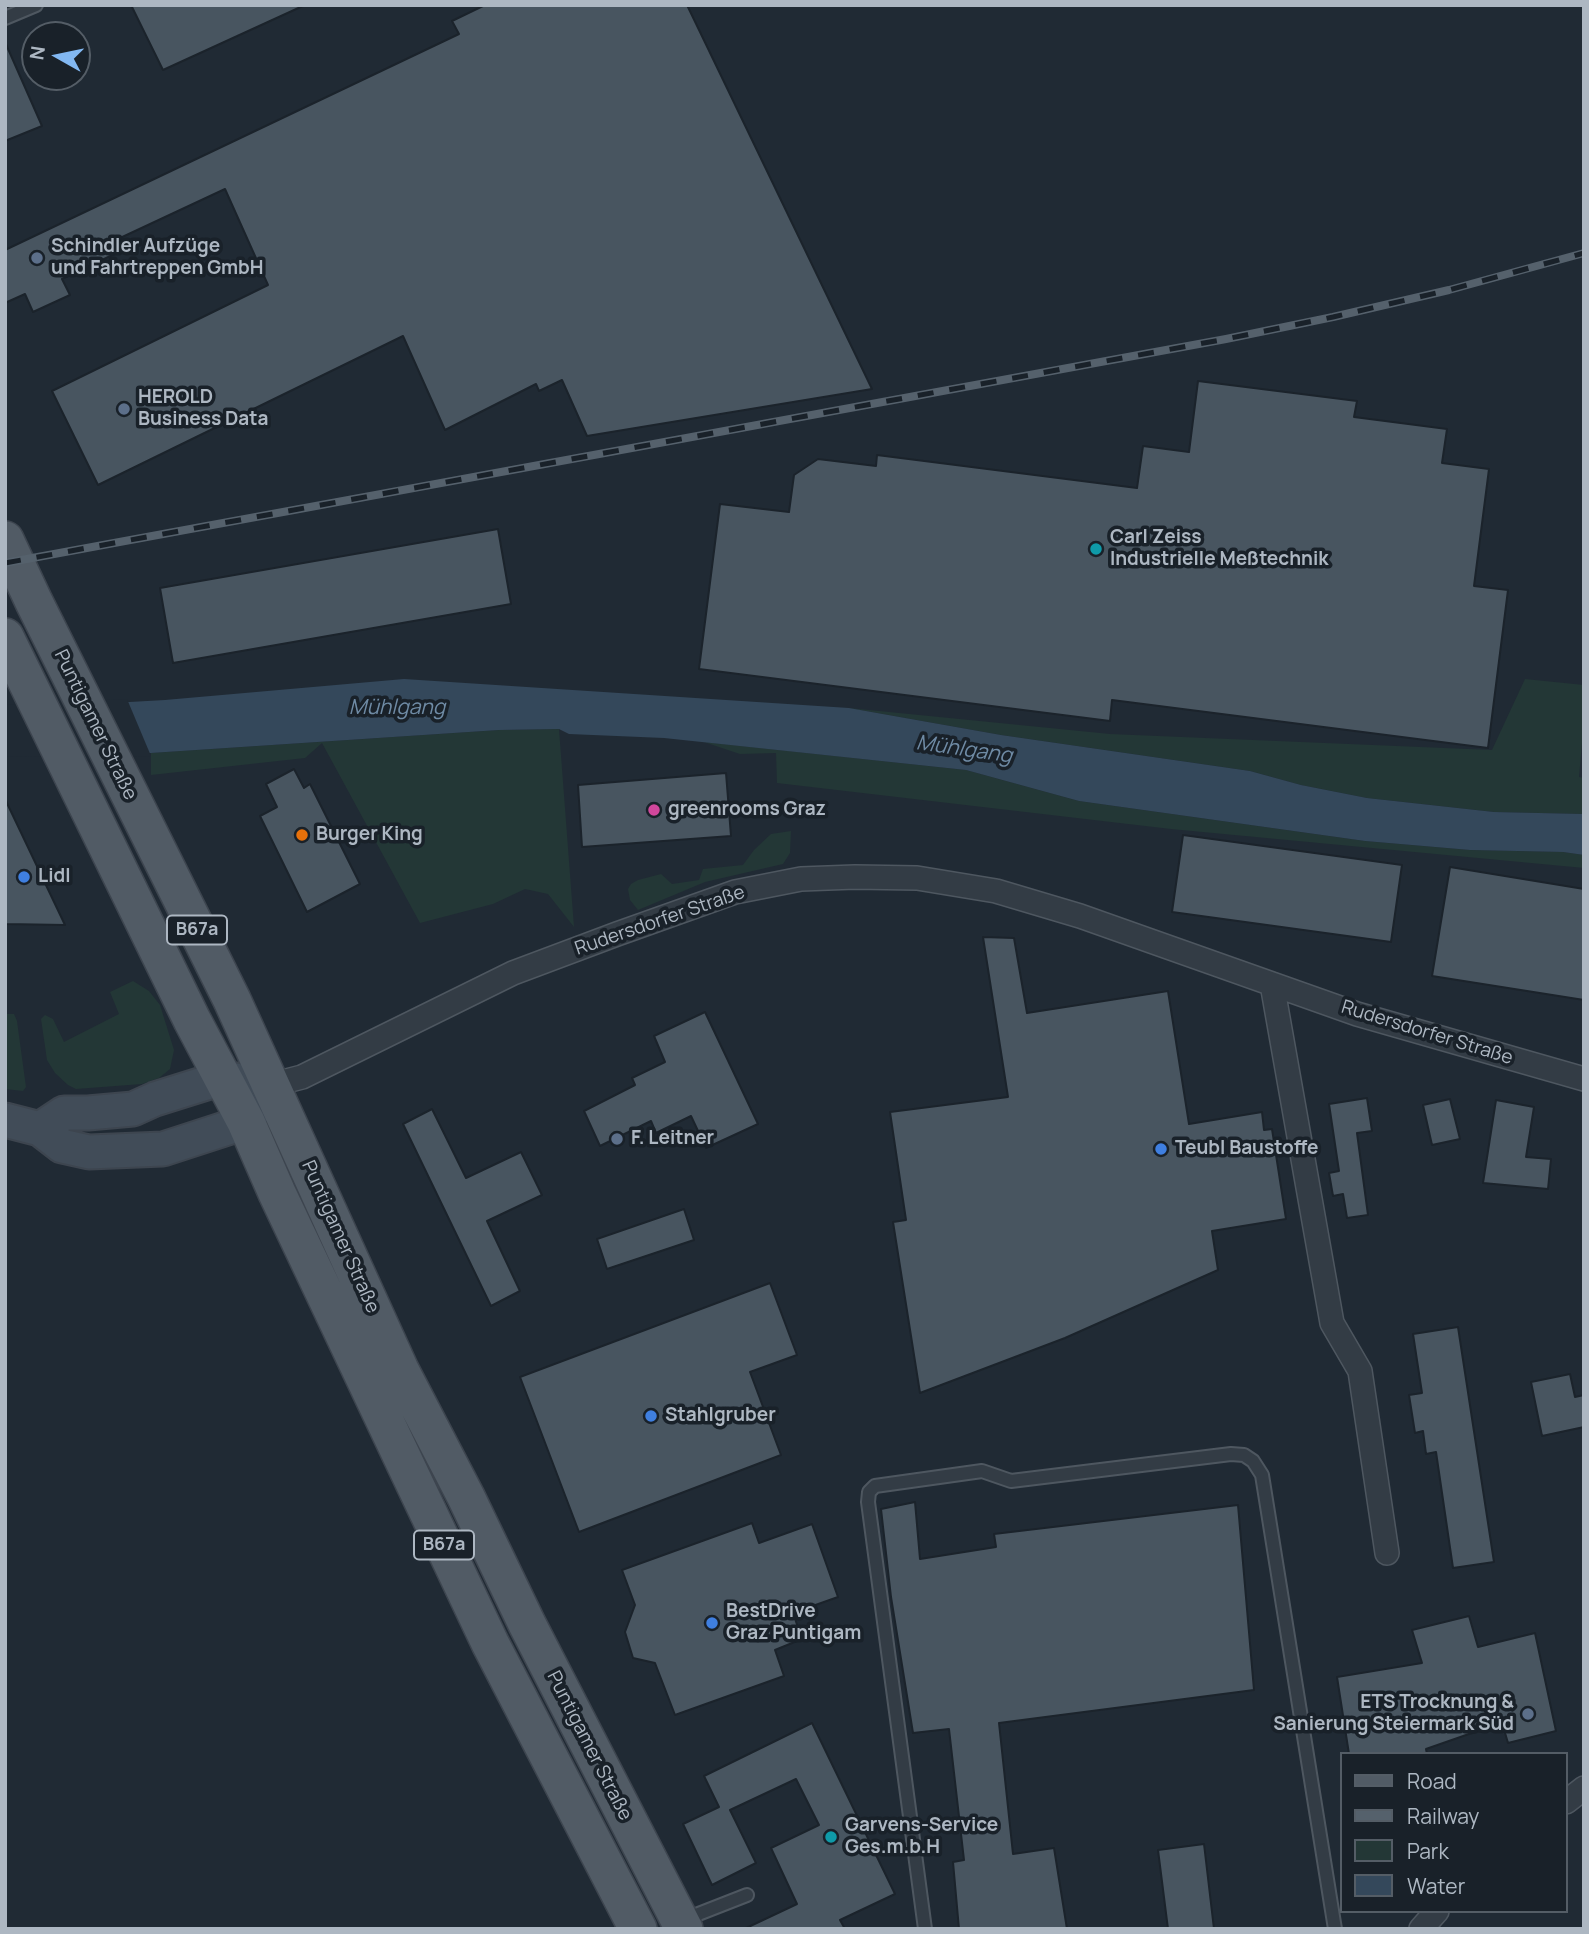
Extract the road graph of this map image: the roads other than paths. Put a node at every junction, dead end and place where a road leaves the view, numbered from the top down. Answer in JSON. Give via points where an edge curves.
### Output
{"nodes":[{"id":1,"x":36,"y":5,"type":"edge"},
{"id":2,"x":5,"y":18,"type":"edge"},
{"id":3,"x":5,"y":540,"type":"edge"},
{"id":4,"x":5,"y":637,"type":"edge"},
{"id":5,"x":1272,"y":984,"type":"junction"},
{"id":6,"x":222,"y":1078,"type":"junction"},
{"id":7,"x":1584,"y":1079,"type":"edge"},
{"id":8,"x":271,"y":1085,"type":"junction"},
{"id":9,"x":5,"y":1120,"type":"edge"},
{"id":10,"x":246,"y":1122,"type":"junction"},
{"id":11,"x":40,"y":1129,"type":"junction"},
{"id":12,"x":1387,"y":1553,"type":"dead end"},
{"id":13,"x":1584,"y":1788,"type":"edge"},
{"id":14,"x":1568,"y":1800,"type":"edge"},
{"id":15,"x":747,"y":1895,"type":"dead end"},
{"id":16,"x":1435,"y":1913,"type":"edge"},
{"id":17,"x":682,"y":1925,"type":"edge"},
{"id":18,"x":638,"y":1929,"type":"edge"},
{"id":19,"x":925,"y":1929,"type":"edge"},
{"id":20,"x":1335,"y":1929,"type":"edge"},
{"id":21,"x":1421,"y":1929,"type":"edge"}],
"edges":[{"from":1,"to":2,"type":"lane"},
{"from":3,"to":8,"type":"main road","name":"Puntigamer Straße","number":"B67a"},
{"from":4,"to":6,"type":"main road","name":"Puntigamer Straße","number":"B67a"},
{"from":5,"to":7,"type":"street","name":"Rudersdorfer Straße","via":[[1357,1014]]},
{"from":5,"to":8,"type":"street","name":"Rudersdorfer Straße","via":[[996,891],[917,878],[801,879],[736,892],[513,973],[302,1077]]},
{"from":5,"to":12,"type":"street","via":[[1332,1323],[1360,1371]]},
{"from":6,"to":8,"type":"main road"},
{"from":6,"to":10,"type":"main road","name":"Puntigamer Straße","number":"B67a"},
{"from":6,"to":11,"type":"main road","via":[[133,1109],[64,1113]]},
{"from":8,"to":10,"type":"main road"},
{"from":8,"to":17,"type":"main road","name":"Puntigamer Straße","number":"B67a","via":[[400,1370]]},
{"from":9,"to":11,"type":"main road"},
{"from":10,"to":11,"type":"main road","via":[[163,1149],[89,1152],[62,1146]]},
{"from":10,"to":18,"type":"main road","name":"Puntigamer Straße","number":"B67a","via":[[490,1643]]},
{"from":13,"to":14,"type":"street"},
{"from":15,"to":17,"type":"lane"},
{"from":16,"to":21,"type":"street"},
{"from":19,"to":20,"type":"lane","via":[[869,1492],[876,1486],[982,1471],[1011,1481],[1231,1454],[1253,1461],[1262,1475]]}]}
